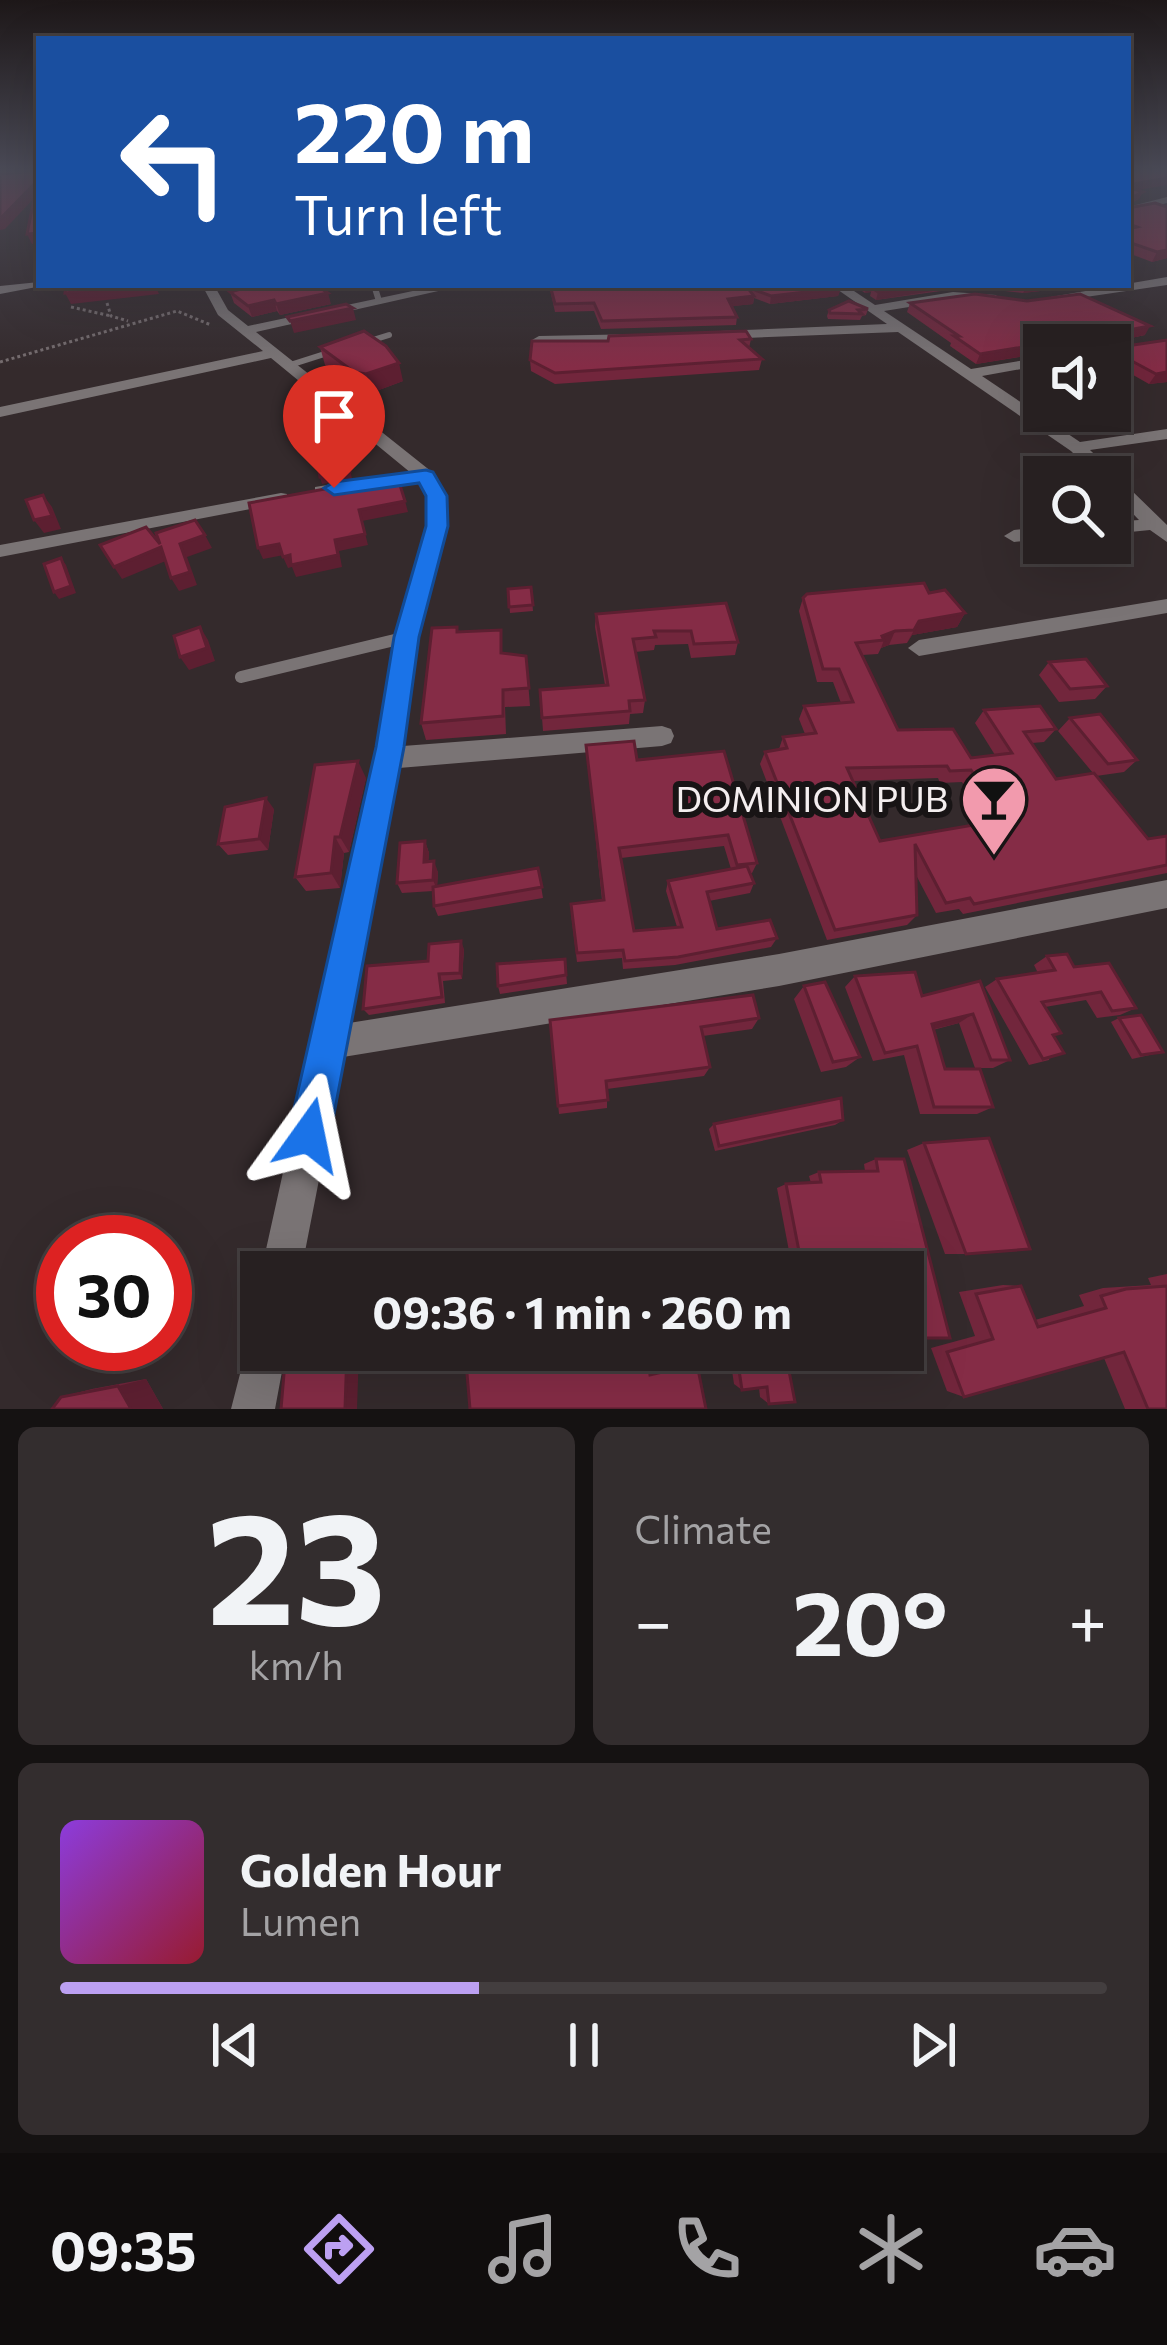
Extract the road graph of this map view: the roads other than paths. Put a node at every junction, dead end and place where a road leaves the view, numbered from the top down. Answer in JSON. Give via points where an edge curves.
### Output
{"nodes":[{"id":1,"x":1167,"y":281,"type":"edge"},
{"id":2,"x":36,"y":286,"type":"edge"},
{"id":3,"x":1131,"y":286,"type":"edge"},
{"id":4,"x":210,"y":288,"type":"edge"},
{"id":5,"x":375,"y":288,"type":"edge"},
{"id":6,"x":444,"y":288,"type":"edge"},
{"id":7,"x":840,"y":288,"type":"edge"},
{"id":8,"x":1119,"y":288,"type":"edge"},
{"id":9,"x":0,"y":290,"type":"edge"},
{"id":10,"x":1006,"y":300,"type":"edge"},
{"id":11,"x":379,"y":302,"type":"junction"},
{"id":12,"x":1023,"y":302,"type":"edge"},
{"id":13,"x":872,"y":309,"type":"junction"},
{"id":14,"x":898,"y":328,"type":"junction"},
{"id":15,"x":246,"y":330,"type":"junction"},
{"id":16,"x":389,"y":335,"type":"dead end"},
{"id":17,"x":693,"y":336,"type":"edge"},
{"id":18,"x":649,"y":337,"type":"edge"},
{"id":19,"x":539,"y":340,"type":"edge"},
{"id":20,"x":282,"y":358,"type":"junction"},
{"id":21,"x":1023,"y":365,"type":"edge"},
{"id":22,"x":969,"y":374,"type":"junction"},
{"id":23,"x":0,"y":412,"type":"edge"},
{"id":24,"x":1167,"y":434,"type":"edge"},
{"id":25,"x":1076,"y":447,"type":"junction"},
{"id":26,"x":1085,"y":456,"type":"edge"},
{"id":27,"x":426,"y":476,"type":"junction"},
{"id":28,"x":1131,"y":501,"type":"edge"},
{"id":29,"x":1131,"y":529,"type":"edge"},
{"id":30,"x":1161,"y":530,"type":"edge"},
{"id":31,"x":1023,"y":535,"type":"edge"},
{"id":32,"x":1014,"y":536,"type":"dead end"},
{"id":33,"x":0,"y":551,"type":"edge"},
{"id":34,"x":1167,"y":606,"type":"edge"},
{"id":35,"x":406,"y":637,"type":"junction"},
{"id":36,"x":919,"y":648,"type":"dead end"},
{"id":37,"x":242,"y":677,"type":"dead end"},
{"id":38,"x":662,"y":736,"type":"dead end"},
{"id":39,"x":388,"y":758,"type":"junction"},
{"id":40,"x":1167,"y":894,"type":"edge"},
{"id":41,"x":328,"y":1043,"type":"junction"},
{"id":42,"x":285,"y":1251,"type":"edge"},
{"id":43,"x":261,"y":1371,"type":"edge"},
{"id":44,"x":253,"y":1409,"type":"edge"}],
"edges":[{"from":1,"to":3,"type":"street"},
{"from":2,"to":9,"type":"street"},
{"from":4,"to":15,"type":"street"},
{"from":5,"to":11,"type":"lane"},
{"from":6,"to":11,"type":"street"},
{"from":7,"to":13,"type":"street"},
{"from":8,"to":12,"type":"street"},
{"from":10,"to":13,"type":"street","via":[[953,296]]},
{"from":11,"to":15,"type":"street"},
{"from":13,"to":14,"type":"street"},
{"from":14,"to":17,"type":"street"},
{"from":14,"to":22,"type":"street"},
{"from":15,"to":20,"type":"street"},
{"from":16,"to":20,"type":"lane"},
{"from":18,"to":19,"type":"street"},
{"from":20,"to":23,"type":"street"},
{"from":20,"to":27,"type":"street"},
{"from":21,"to":22,"type":"street"},
{"from":22,"to":25,"type":"street"},
{"from":24,"to":25,"type":"street"},
{"from":25,"to":26,"type":"street"},
{"from":27,"to":33,"type":"street"},
{"from":27,"to":35,"type":"street","via":[[437,526]]},
{"from":28,"to":30,"type":"street"},
{"from":29,"to":30,"type":"street"},
{"from":31,"to":32,"type":"street"},
{"from":34,"to":36,"type":"street"},
{"from":35,"to":37,"type":"lane"},
{"from":35,"to":39,"type":"street"},
{"from":38,"to":39,"type":"street"},
{"from":39,"to":41,"type":"street"},
{"from":40,"to":41,"type":"street","via":[[779,970]]},
{"from":41,"to":42,"type":"street"},
{"from":43,"to":44,"type":"street"}]}
